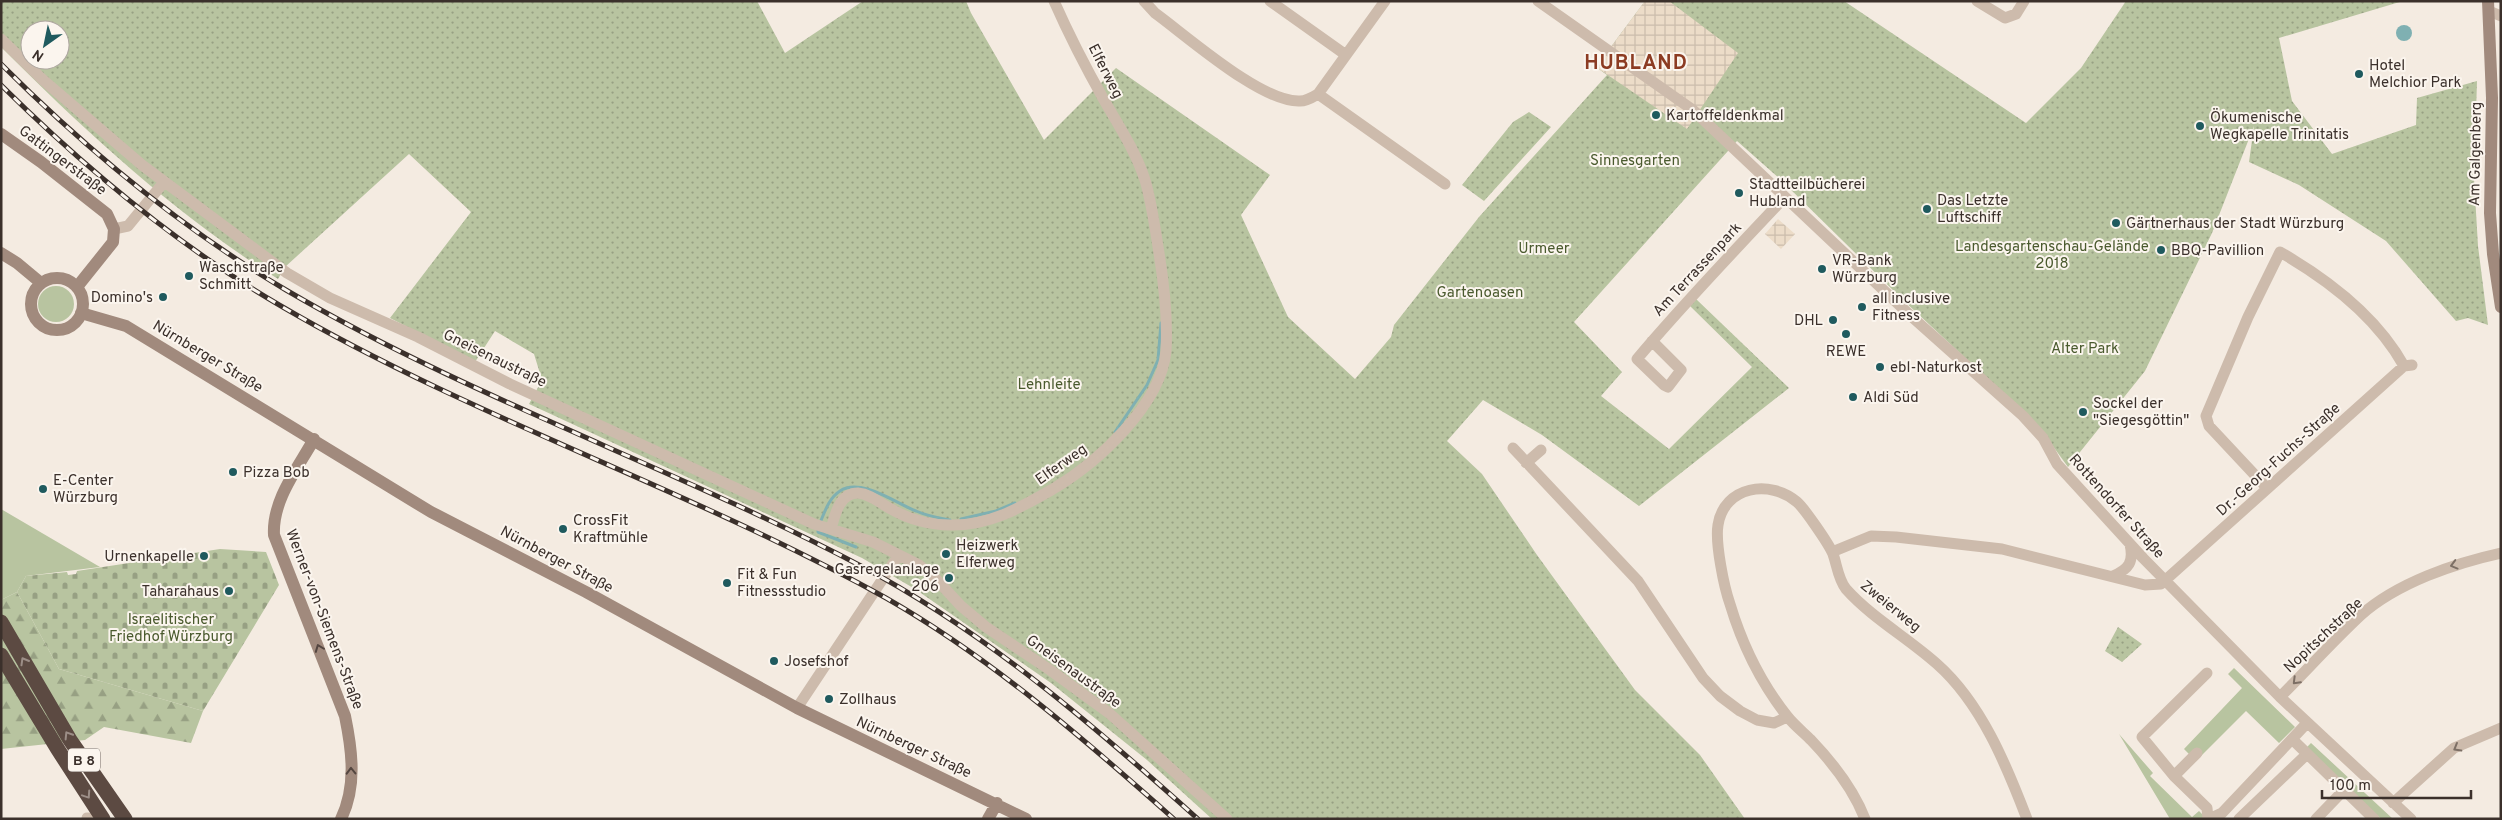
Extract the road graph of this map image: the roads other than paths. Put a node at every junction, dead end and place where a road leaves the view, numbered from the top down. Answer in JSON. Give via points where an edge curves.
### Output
{"nodes":[{"id":1,"x":1054,"y":1,"type":"edge"},
{"id":2,"x":1144,"y":1,"type":"edge"},
{"id":3,"x":1270,"y":1,"type":"edge"},
{"id":4,"x":1385,"y":1,"type":"edge"},
{"id":5,"x":1538,"y":1,"type":"edge"},
{"id":6,"x":1977,"y":1,"type":"edge"},
{"id":7,"x":2024,"y":1,"type":"edge"},
{"id":8,"x":2493,"y":9,"type":"edge"},
{"id":9,"x":1,"y":39,"type":"edge"},
{"id":10,"x":1346,"y":54,"type":"junction"},
{"id":11,"x":1318,"y":94,"type":"junction"},
{"id":12,"x":1,"y":134,"type":"edge"},
{"id":13,"x":164,"y":182,"type":"junction"},
{"id":14,"x":1445,"y":184,"type":"dead end"},
{"id":15,"x":1785,"y":196,"type":"junction"},
{"id":16,"x":114,"y":229,"type":"junction"},
{"id":17,"x":1,"y":253,"type":"edge"},
{"id":18,"x":41,"y":283,"type":"junction"},
{"id":19,"x":77,"y":287,"type":"junction"},
{"id":20,"x":2501,"y":307,"type":"edge"},
{"id":21,"x":81,"y":313,"type":"junction"},
{"id":22,"x":1652,"y":341,"type":"dead end"},
{"id":23,"x":314,"y":439,"type":"junction"},
{"id":24,"x":1513,"y":448,"type":"dead end"},
{"id":25,"x":1541,"y":450,"type":"dead end"},
{"id":26,"x":1526,"y":463,"type":"junction"},
{"id":27,"x":2267,"y":488,"type":"junction"},
{"id":28,"x":831,"y":529,"type":"junction"},
{"id":29,"x":2130,"y":544,"type":"junction"},
{"id":30,"x":1832,"y":552,"type":"junction"},
{"id":31,"x":2501,"y":553,"type":"edge"},
{"id":32,"x":898,"y":556,"type":"junction"},
{"id":33,"x":2113,"y":576,"type":"junction"},
{"id":34,"x":2166,"y":581,"type":"junction"},
{"id":35,"x":1,"y":622,"type":"edge"},
{"id":36,"x":1,"y":655,"type":"edge"},
{"id":37,"x":2208,"y":673,"type":"dead end"},
{"id":38,"x":2280,"y":697,"type":"junction"},
{"id":39,"x":797,"y":708,"type":"junction"},
{"id":40,"x":1787,"y":717,"type":"junction"},
{"id":41,"x":2307,"y":723,"type":"junction"},
{"id":42,"x":2501,"y":728,"type":"edge"},
{"id":43,"x":2292,"y":739,"type":"junction"},
{"id":44,"x":2198,"y":753,"type":"dead end"},
{"id":45,"x":2306,"y":755,"type":"junction"},
{"id":46,"x":2174,"y":776,"type":"junction"},
{"id":47,"x":2343,"y":791,"type":"junction"},
{"id":48,"x":998,"y":803,"type":"junction"},
{"id":49,"x":2393,"y":803,"type":"junction"},
{"id":50,"x":2224,"y":816,"type":"edge"},
{"id":51,"x":2403,"y":816,"type":"edge"},
{"id":52,"x":87,"y":818,"type":"edge"},
{"id":53,"x":102,"y":819,"type":"edge"},
{"id":54,"x":125,"y":819,"type":"edge"},
{"id":55,"x":342,"y":819,"type":"edge"},
{"id":56,"x":988,"y":819,"type":"edge"},
{"id":57,"x":1026,"y":819,"type":"edge"},
{"id":58,"x":1227,"y":819,"type":"edge"},
{"id":59,"x":1865,"y":819,"type":"edge"},
{"id":60,"x":2027,"y":819,"type":"edge"},
{"id":61,"x":2209,"y":819,"type":"edge"},
{"id":62,"x":2239,"y":819,"type":"edge"},
{"id":63,"x":2316,"y":819,"type":"edge"},
{"id":64,"x":2374,"y":819,"type":"edge"}],
"edges":[{"from":1,"to":28,"type":"street","name":"Elferweg","via":[[1146,183],[1166,311],[1166,352],[1158,379],[1134,420],[1115,442],[1071,478],[1021,508],[993,520],[950,525],[927,523],[857,493],[842,500]]},
{"from":2,"to":11,"type":"street","via":[[1267,94],[1303,101]]},
{"from":3,"to":10,"type":"street"},
{"from":4,"to":10,"type":"street"},
{"from":5,"to":15,"type":"street","name":"Rottendorfer Straße","via":[[1693,110]]},
{"from":6,"to":7,"type":"street","via":[[2005,18],[2016,14]]},
{"from":8,"to":20,"type":"street","name":"Am Galgenberg","via":[[2490,32],[2490,213]]},
{"from":9,"to":13,"type":"street","name":"Gneisenaustraße","via":[[91,124]]},
{"from":10,"to":11,"type":"street"},
{"from":11,"to":14,"type":"street"},
{"from":12,"to":16,"type":"street","name":"Gattingerstraße","via":[[107,214]]},
{"from":13,"to":16,"type":"street","via":[[128,226]]},
{"from":13,"to":28,"type":"street","name":"Gneisenaustraße","via":[[287,273],[330,298],[418,337],[510,384]]},
{"from":15,"to":22,"type":"street","name":"Am Terrassenpark"},
{"from":15,"to":29,"type":"street","name":"Rottendorfer Straße","via":[[1912,317],[2023,416],[2043,438],[2057,464]]},
{"from":16,"to":19,"type":"street","via":[[113,242]]},
{"from":17,"to":18,"type":"street"},
{"from":18,"to":19,"type":"street","via":[[56,278]]},
{"from":18,"to":21,"type":"street","via":[[31,297],[30,306],[33,315],[45,328],[68,328]]},
{"from":19,"to":21,"type":"street","via":[[83,302]]},
{"from":21,"to":23,"type":"street","name":"Nürnberger Straße","via":[[126,326]]},
{"from":23,"to":39,"type":"street","name":"Nürnberger Straße","via":[[431,512],[586,592]]},
{"from":55,"to":23,"type":"street","name":"Werner-von-Siemens-Straße","one_way":true,"via":[[351,781],[351,747],[345,716],[274,535],[273,525],[286,486]]},
{"from":24,"to":26,"type":"street"},
{"from":25,"to":26,"type":"street"},
{"from":26,"to":40,"type":"street","via":[[1638,581],[1703,678],[1720,696],[1757,720],[1774,723]]},
{"from":27,"to":27,"type":"street","name":"Dr.-Georg-Fuchs-Straße","via":[[2408,365],[2343,294],[2280,252],[2206,416],[2210,426]]},
{"from":27,"to":34,"type":"street","name":"Dr.-Georg-Fuchs-Straße"},
{"from":28,"to":32,"type":"street","via":[[873,542]]},
{"from":29,"to":33,"type":"street","via":[[2132,560],[2128,568]]},
{"from":29,"to":34,"type":"street","name":"Rottendorfer Straße"},
{"from":30,"to":33,"type":"street","via":[[1871,536],[1896,537],[2002,549]]},
{"from":30,"to":40,"type":"street","name":"Zweierweg","via":[[1799,504],[1788,495],[1771,489],[1757,488],[1741,493],[1728,503],[1718,522],[1717,537],[1729,602],[1742,639],[1761,677]]},
{"from":30,"to":60,"type":"street","name":"Zweierweg","via":[[1844,587],[1953,679],[1970,703],[2010,777]]},
{"from":31,"to":38,"type":"street","name":"Nopitschstraße","one_way":true,"via":[[2446,567],[2362,614]]},
{"from":32,"to":39,"type":"street"},
{"from":32,"to":58,"type":"street","name":"Gneisenaustraße","via":[[919,565],[986,628],[1109,713]]},
{"from":33,"to":34,"type":"street","via":[[2145,585]]},
{"from":34,"to":38,"type":"street","name":"Rottendorfer Straße"},
{"from":54,"to":35,"type":"highway","number":"B 8","one_way":true,"via":[[70,740]]},
{"from":36,"to":53,"type":"highway","number":"B 8","one_way":true},
{"from":37,"to":46,"type":"street","via":[[2142,737]]},
{"from":38,"to":41,"type":"street","name":"Rottendorfer Straße"},
{"from":39,"to":48,"type":"street","name":"Nürnberger Straße","via":[[879,750]]},
{"from":40,"to":59,"type":"street","name":"Zweierweg","via":[[1836,766]]},
{"from":41,"to":43,"type":"street"},
{"from":41,"to":49,"type":"street","name":"Rottendorfer Straße"},
{"from":42,"to":49,"type":"street","one_way":true,"via":[[2454,748]]},
{"from":43,"to":45,"type":"street"},
{"from":43,"to":50,"type":"street"},
{"from":44,"to":46,"type":"street"},
{"from":45,"to":47,"type":"street"},
{"from":45,"to":62,"type":"street"},
{"from":46,"to":61,"type":"street","via":[[2207,808]]},
{"from":47,"to":63,"type":"street"},
{"from":47,"to":64,"type":"street"},
{"from":48,"to":56,"type":"street"},
{"from":48,"to":57,"type":"street","name":"Nürnberger Straße"},
{"from":49,"to":51,"type":"street","name":"Rottendorfer Straße"},
{"from":50,"to":61,"type":"street"},
{"from":52,"to":53,"type":"street"}]}
